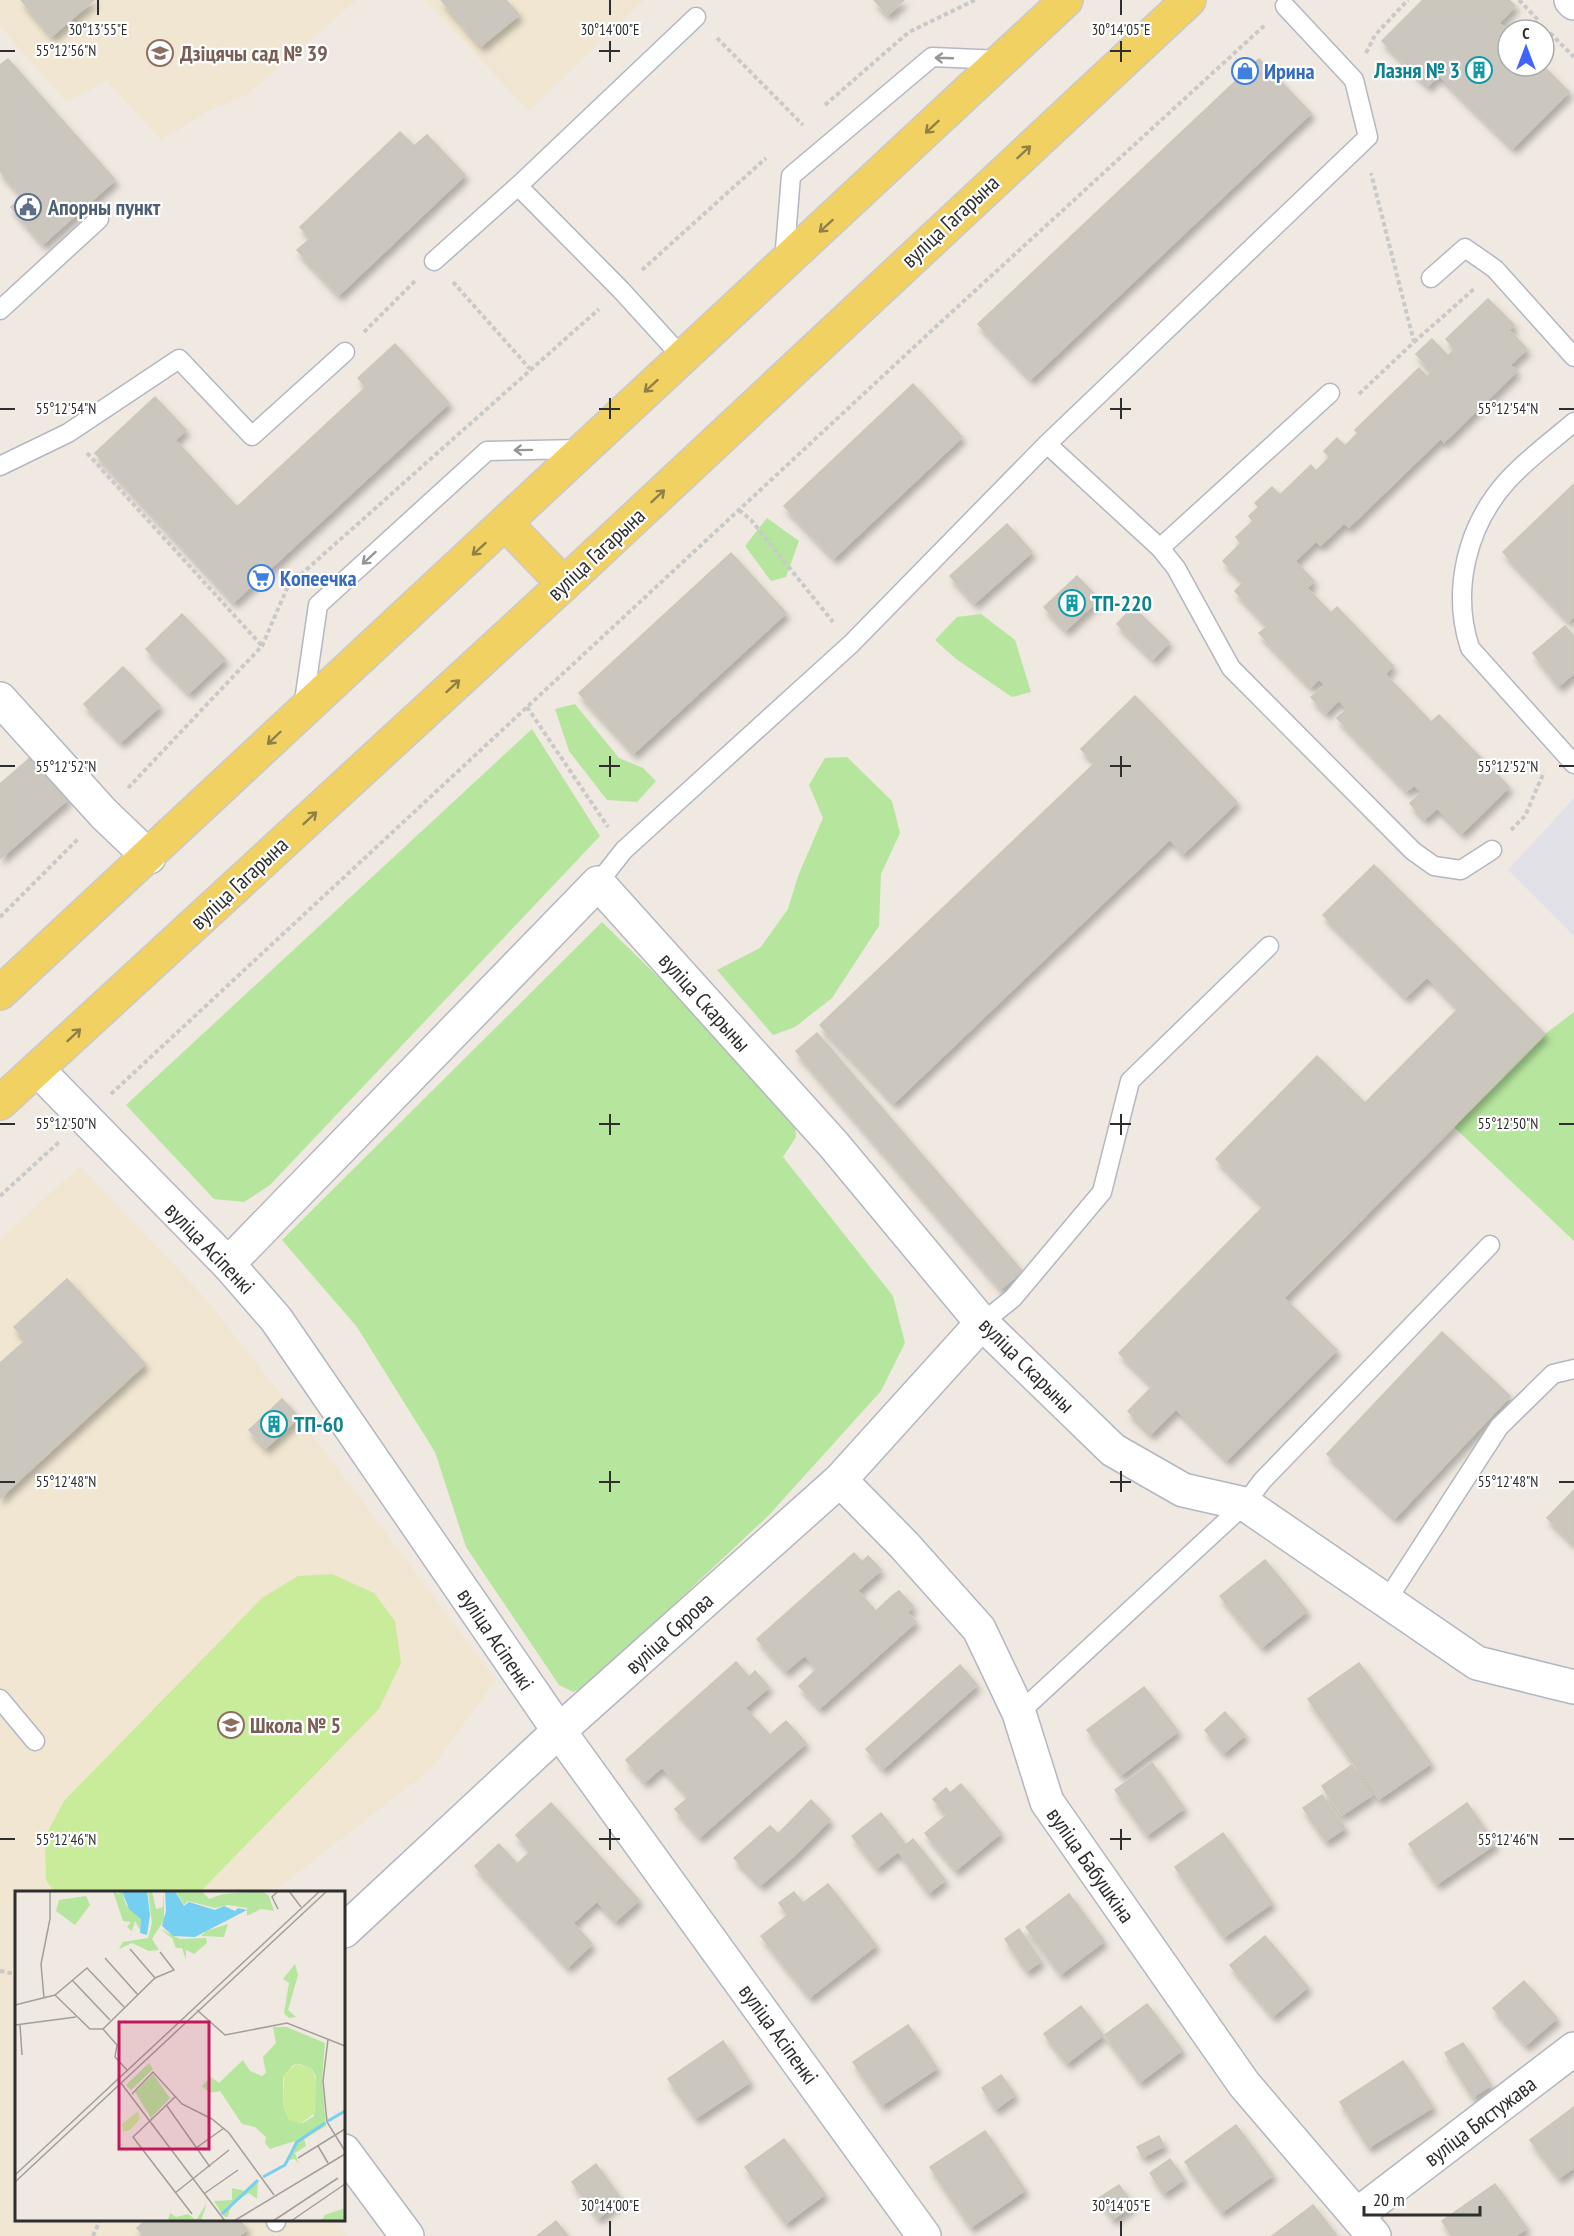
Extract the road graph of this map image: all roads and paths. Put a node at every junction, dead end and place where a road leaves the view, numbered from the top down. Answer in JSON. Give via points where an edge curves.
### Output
{"nodes":[{"id":1,"x":1065,"y":0,"type":"edge"},
{"id":2,"x":1189,"y":0,"type":"edge"},
{"id":3,"x":1408,"y":0,"type":"edge"},
{"id":4,"x":1285,"y":6,"type":"joint"},
{"id":5,"x":696,"y":17,"type":"joint"},
{"id":6,"x":1003,"y":60,"type":"junction"},
{"id":7,"x":1354,"y":80,"type":"junction"},
{"id":8,"x":803,"y":125,"type":"dead end"},
{"id":9,"x":1368,"y":165,"type":"dead end"},
{"id":10,"x":518,"y":186,"type":"junction"},
{"id":11,"x":99,"y":219,"type":"dead end"},
{"id":12,"x":1392,"y":253,"type":"dead end"},
{"id":13,"x":434,"y":261,"type":"junction"},
{"id":14,"x":784,"y":264,"type":"junction"},
{"id":15,"x":1495,"y":269,"type":"junction"},
{"id":16,"x":1431,"y":278,"type":"dead end"},
{"id":17,"x":0,"y":310,"type":"edge"},
{"id":18,"x":1414,"y":342,"type":"dead end"},
{"id":19,"x":345,"y":352,"type":"joint"},
{"id":20,"x":682,"y":357,"type":"junction"},
{"id":21,"x":1574,"y":357,"type":"edge"},
{"id":22,"x":530,"y":369,"type":"dead end"},
{"id":23,"x":1330,"y":393,"type":"dead end"},
{"id":24,"x":1574,"y":422,"type":"edge"},
{"id":25,"x":68,"y":433,"type":"junction"},
{"id":26,"x":1047,"y":444,"type":"junction"},
{"id":27,"x":582,"y":449,"type":"junction"},
{"id":28,"x":0,"y":466,"type":"edge"},
{"id":29,"x":739,"y":510,"type":"junction"},
{"id":30,"x":506,"y":524,"type":"junction"},
{"id":31,"x":1160,"y":548,"type":"junction"},
{"id":32,"x":564,"y":584,"type":"junction"},
{"id":33,"x":851,"y":644,"type":"junction"},
{"id":34,"x":262,"y":646,"type":"dead end"},
{"id":35,"x":0,"y":699,"type":"edge"},
{"id":36,"x":527,"y":707,"type":"junction"},
{"id":37,"x":303,"y":709,"type":"junction"},
{"id":38,"x":1556,"y":747,"type":"junction"},
{"id":39,"x":1574,"y":764,"type":"edge"},
{"id":40,"x":624,"y":850,"type":"junction"},
{"id":41,"x":1492,"y":850,"type":"joint"},
{"id":42,"x":149,"y":857,"type":"junction"},
{"id":43,"x":598,"y":883,"type":"junction"},
{"id":44,"x":1269,"y":946,"type":"dead end"},
{"id":45,"x":0,"y":993,"type":"edge"},
{"id":46,"x":37,"y":1069,"type":"junction"},
{"id":47,"x":0,"y":1103,"type":"edge"},
{"id":48,"x":85,"y":1118,"type":"junction"},
{"id":49,"x":0,"y":1196,"type":"edge"},
{"id":50,"x":1490,"y":1245,"type":"dead end"},
{"id":51,"x":228,"y":1264,"type":"junction"},
{"id":52,"x":982,"y":1323,"type":"junction"},
{"id":53,"x":1574,"y":1370,"type":"edge"},
{"id":54,"x":840,"y":1480,"type":"junction"},
{"id":55,"x":1245,"y":1504,"type":"junction"},
{"id":56,"x":1387,"y":1600,"type":"junction"},
{"id":57,"x":1574,"y":1687,"type":"edge"},
{"id":58,"x":0,"y":1700,"type":"edge"},
{"id":59,"x":1019,"y":1713,"type":"junction"},
{"id":60,"x":559,"y":1731,"type":"junction"},
{"id":61,"x":34,"y":1741,"type":"dead end"},
{"id":62,"x":345,"y":1930,"type":"edge"},
{"id":63,"x":0,"y":1971,"type":"edge"},
{"id":64,"x":15,"y":1974,"type":"edge"},
{"id":65,"x":1574,"y":2049,"type":"edge"},
{"id":66,"x":345,"y":2152,"type":"edge"},
{"id":67,"x":100,"y":2221,"type":"edge"},
{"id":68,"x":1366,"y":2225,"type":"edge"},
{"id":69,"x":93,"y":2236,"type":"edge"},
{"id":70,"x":407,"y":2236,"type":"edge"},
{"id":71,"x":924,"y":2236,"type":"edge"}],
"edges":[{"from":1,"to":6,"type":"main road"},
{"from":32,"to":2,"type":"main road","name":"вуліца Гагарына","one_way":true},
{"from":3,"to":7,"type":"path","via":[[1375,35]]},
{"from":4,"to":7,"type":"lane"},
{"from":4,"to":29,"type":"path"},
{"from":5,"to":8,"type":"path"},
{"from":5,"to":10,"type":"lane"},
{"from":6,"to":14,"type":"main road","one_way":true},
{"from":6,"to":14,"type":"lane","one_way":true,"via":[[932,57],[791,176]]},
{"from":7,"to":26,"type":"lane","via":[[1368,137]]},
{"from":9,"to":12,"type":"path"},
{"from":10,"to":13,"type":"lane"},
{"from":10,"to":20,"type":"lane"},
{"from":11,"to":17,"type":"lane"},
{"from":13,"to":19,"type":"path"},
{"from":13,"to":22,"type":"path"},
{"from":14,"to":20,"type":"main road"},
{"from":15,"to":16,"type":"lane","via":[[1465,248]]},
{"from":15,"to":18,"type":"path"},
{"from":15,"to":21,"type":"lane"},
{"from":19,"to":25,"type":"lane","via":[[252,436],[179,358]]},
{"from":20,"to":27,"type":"main road","one_way":true},
{"from":23,"to":31,"type":"lane"},
{"from":24,"to":38,"type":"lane","via":[[1508,480],[1481,516],[1463,576],[1463,628],[1470,648]]},
{"from":25,"to":28,"type":"lane"},
{"from":25,"to":34,"type":"path"},
{"from":26,"to":31,"type":"lane"},
{"from":26,"to":33,"type":"lane"},
{"from":27,"to":30,"type":"main road"},
{"from":27,"to":37,"type":"lane","one_way":true,"via":[[486,451],[318,605]]},
{"from":29,"to":33,"type":"path"},
{"from":29,"to":36,"type":"path"},
{"from":30,"to":32,"type":"main road"},
{"from":30,"to":37,"type":"main road","one_way":true},
{"from":31,"to":41,"type":"lane","via":[[1176,568],[1231,668],[1413,851],[1434,866],[1461,870]]},
{"from":46,"to":32,"type":"main road","name":"вуліца Гагарына","one_way":true},
{"from":33,"to":40,"type":"lane"},
{"from":35,"to":42,"type":"street","via":[[104,814]]},
{"from":36,"to":40,"type":"path"},
{"from":36,"to":48,"type":"path"},
{"from":37,"to":42,"type":"main road","one_way":true},
{"from":38,"to":39,"type":"lane"},
{"from":38,"to":41,"type":"path","via":[[1525,816]]},
{"from":40,"to":43,"type":"lane"},
{"from":42,"to":45,"type":"main road"},
{"from":43,"to":51,"type":"street"},
{"from":43,"to":52,"type":"street","name":"вуліца Скарыны","via":[[834,1144]]},
{"from":44,"to":52,"type":"lane","via":[[1130,1081],[1102,1191],[1013,1298]]},
{"from":46,"to":47,"type":"main road","name":"вуліца Гагарына"},
{"from":46,"to":48,"type":"street","name":"вуліца Асіпенкі"},
{"from":48,"to":49,"type":"path"},
{"from":48,"to":51,"type":"street","name":"вуліца Асіпенкі"},
{"from":50,"to":55,"type":"lane","via":[[1262,1480]]},
{"from":51,"to":60,"type":"street","name":"вуліца Асіпенкі","via":[[276,1319]]},
{"from":52,"to":54,"type":"street","name":"вуліца Сярова"},
{"from":52,"to":55,"type":"street","name":"вуліца Скарыны","via":[[1113,1450],[1182,1490]]},
{"from":53,"to":56,"type":"lane","via":[[1553,1374],[1499,1427]]},
{"from":54,"to":59,"type":"street","name":"вуліца Бабушкіна","via":[[979,1629]]},
{"from":54,"to":60,"type":"street","name":"вуліца Сярова"},
{"from":55,"to":56,"type":"street","name":"вуліца Скарыны"},
{"from":55,"to":59,"type":"lane"},
{"from":56,"to":57,"type":"street","name":"вуліца Скарыны","via":[[1477,1663]]},
{"from":58,"to":61,"type":"lane"},
{"from":59,"to":68,"type":"street","name":"вуліца Бабушкіна","via":[[1047,1802],[1244,2084]]},
{"from":60,"to":62,"type":"street","name":"вуліца Сярова"},
{"from":60,"to":71,"type":"street","name":"вуліца Асіпенкі"},
{"from":63,"to":64,"type":"path"},
{"from":65,"to":68,"type":"street","name":"вуліца Бястужава"},
{"from":66,"to":70,"type":"street"},
{"from":67,"to":69,"type":"path"}]}
